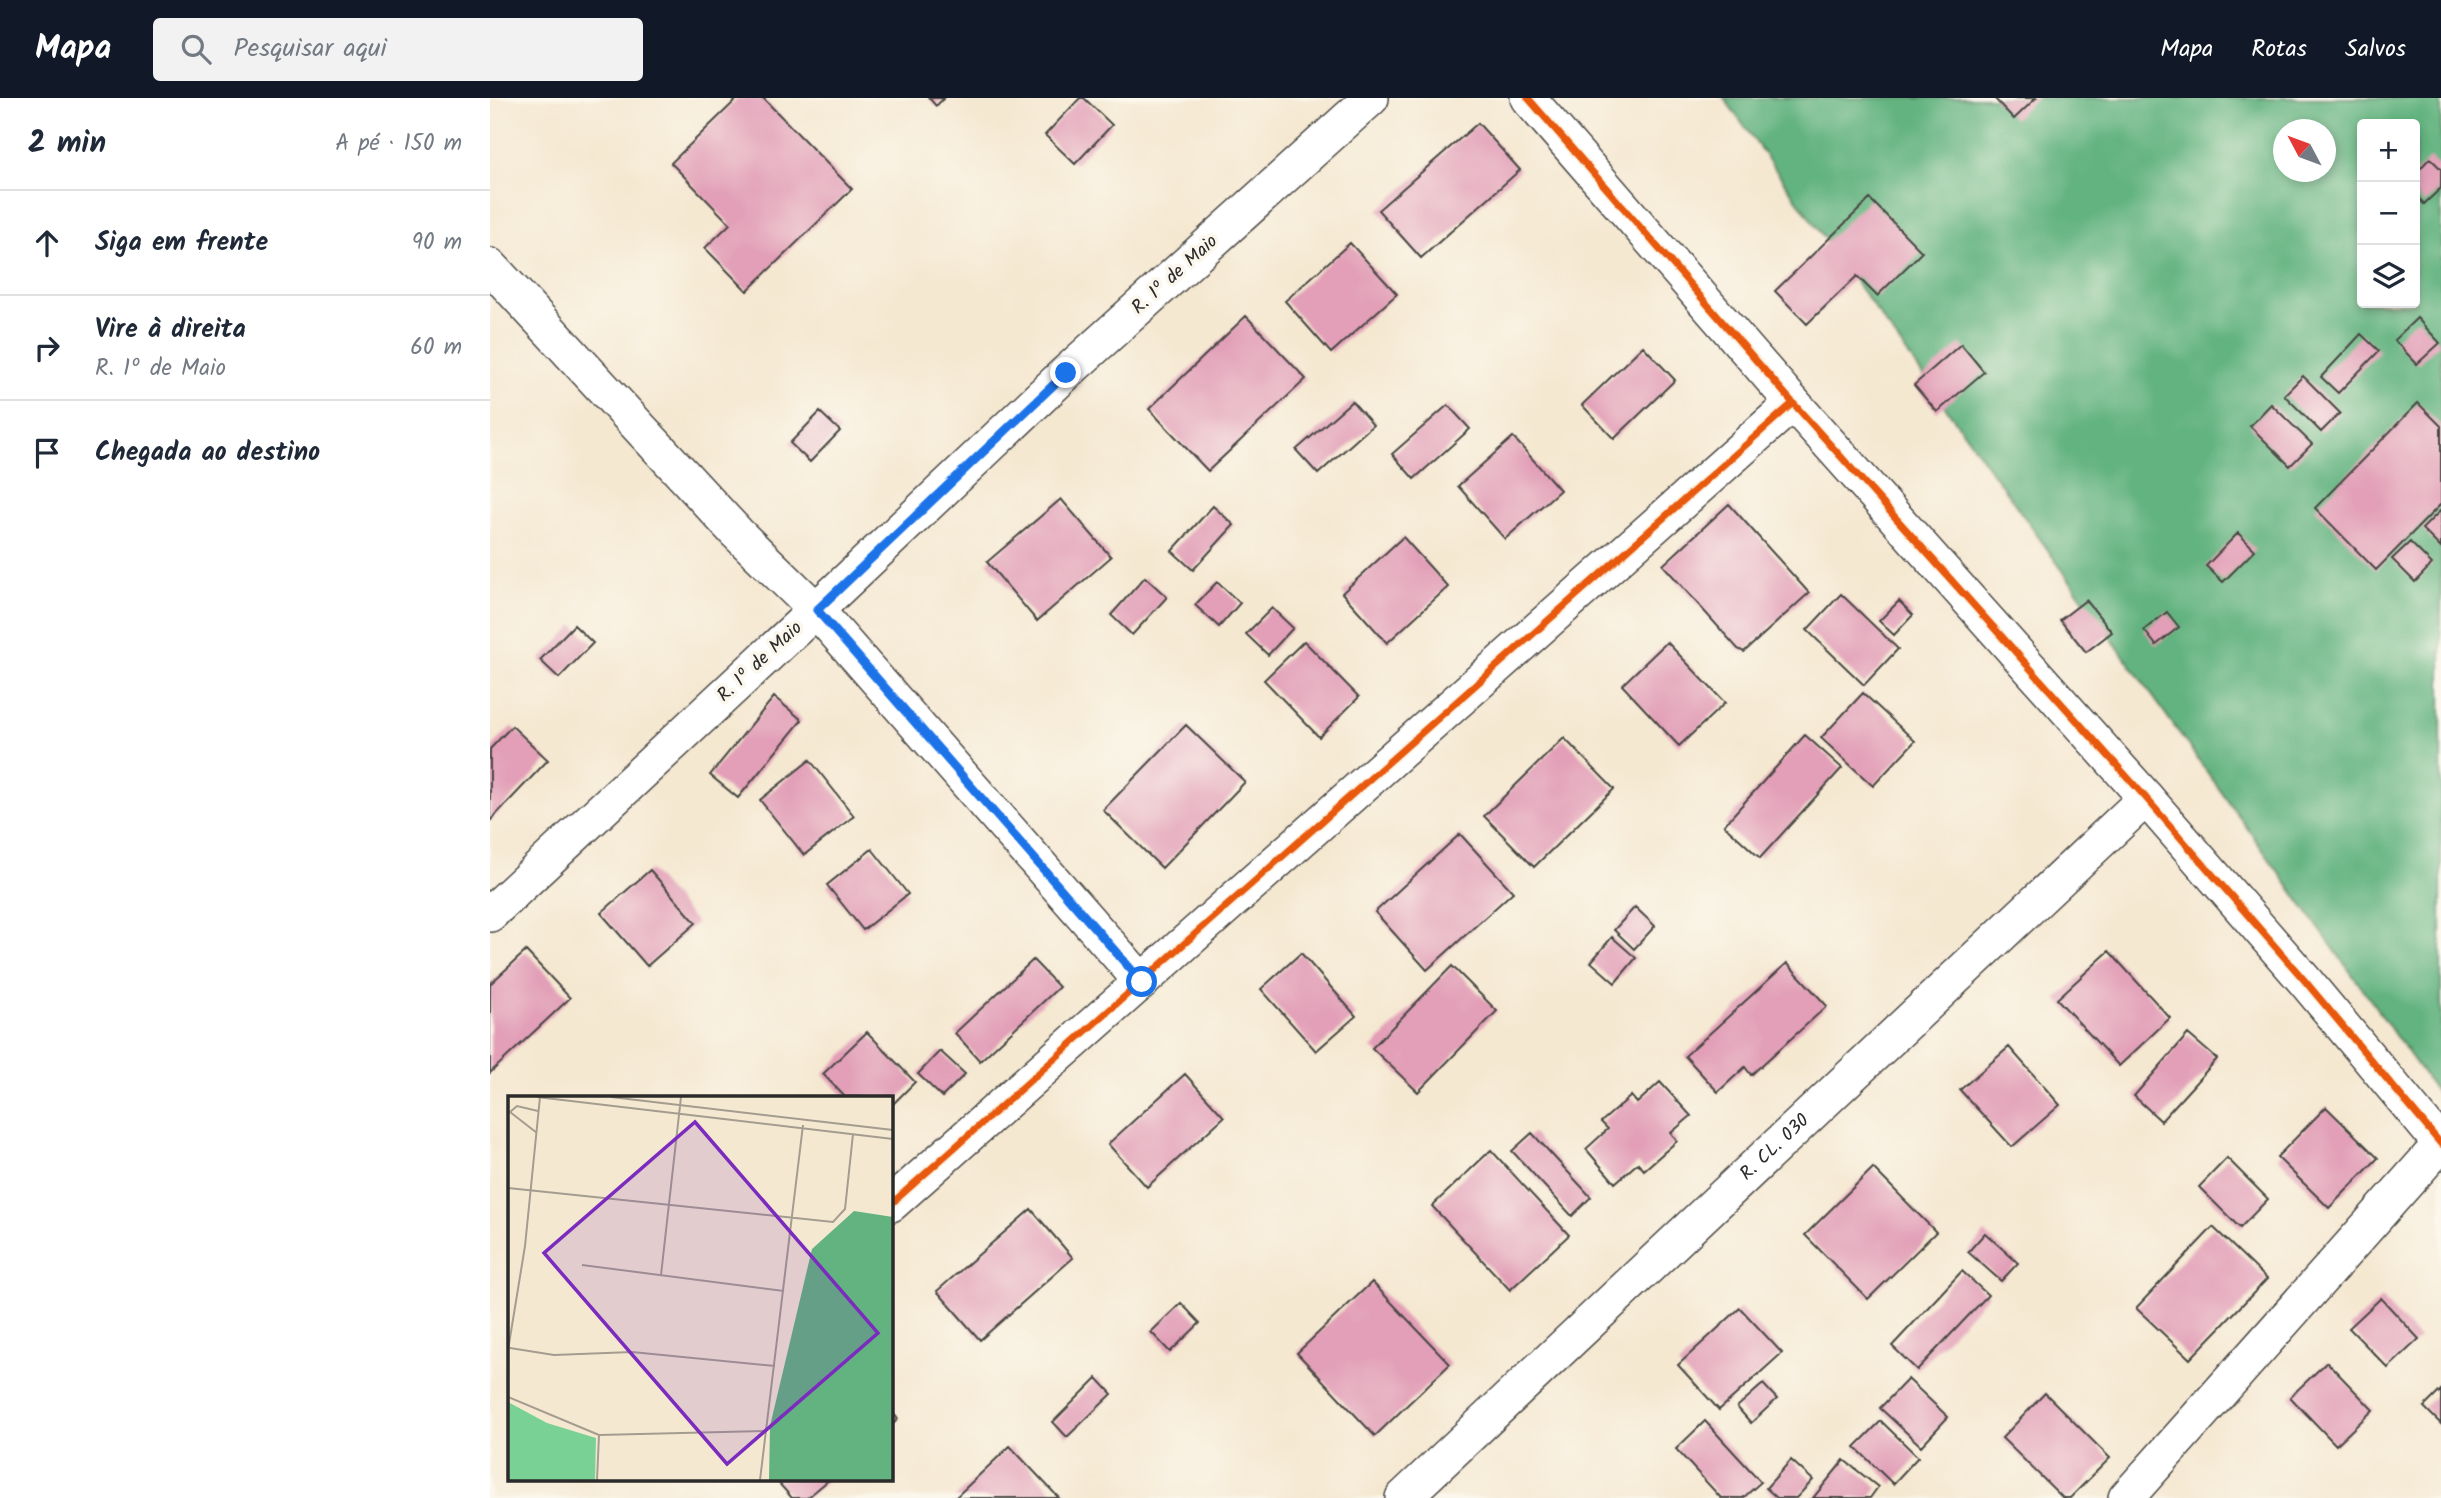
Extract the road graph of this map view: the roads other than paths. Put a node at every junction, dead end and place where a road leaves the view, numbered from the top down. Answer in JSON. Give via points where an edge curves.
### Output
{"nodes":[{"id":1,"x":1371,"y":98,"type":"edge"},
{"id":2,"x":1528,"y":98,"type":"edge"},
{"id":3,"x":490,"y":266,"type":"edge"},
{"id":4,"x":1793,"y":403,"type":"junction"},
{"id":5,"x":817,"y":610,"type":"junction"},
{"id":6,"x":2146,"y":798,"type":"junction"},
{"id":7,"x":490,"y":914,"type":"edge"},
{"id":8,"x":1142,"y":982,"type":"junction"},
{"id":9,"x":2441,"y":1144,"type":"edge"},
{"id":10,"x":892,"y":1203,"type":"edge"},
{"id":11,"x":1403,"y":1498,"type":"edge"},
{"id":12,"x":2126,"y":1498,"type":"edge"}],
"edges":[{"from":1,"to":5,"type":"street","name":"R. 1º de Maio","via":[[1066,373]]},
{"from":2,"to":4,"type":"street"},
{"from":3,"to":5,"type":"street","via":[[737,533]]},
{"from":4,"to":6,"type":"street"},
{"from":4,"to":8,"type":"street"},
{"from":5,"to":7,"type":"street","name":"R. 1º de Maio"},
{"from":5,"to":8,"type":"street"},
{"from":6,"to":9,"type":"street"},
{"from":6,"to":11,"type":"street","name":"R. CL. 030"},
{"from":8,"to":10,"type":"street"},
{"from":9,"to":12,"type":"street"}]}
